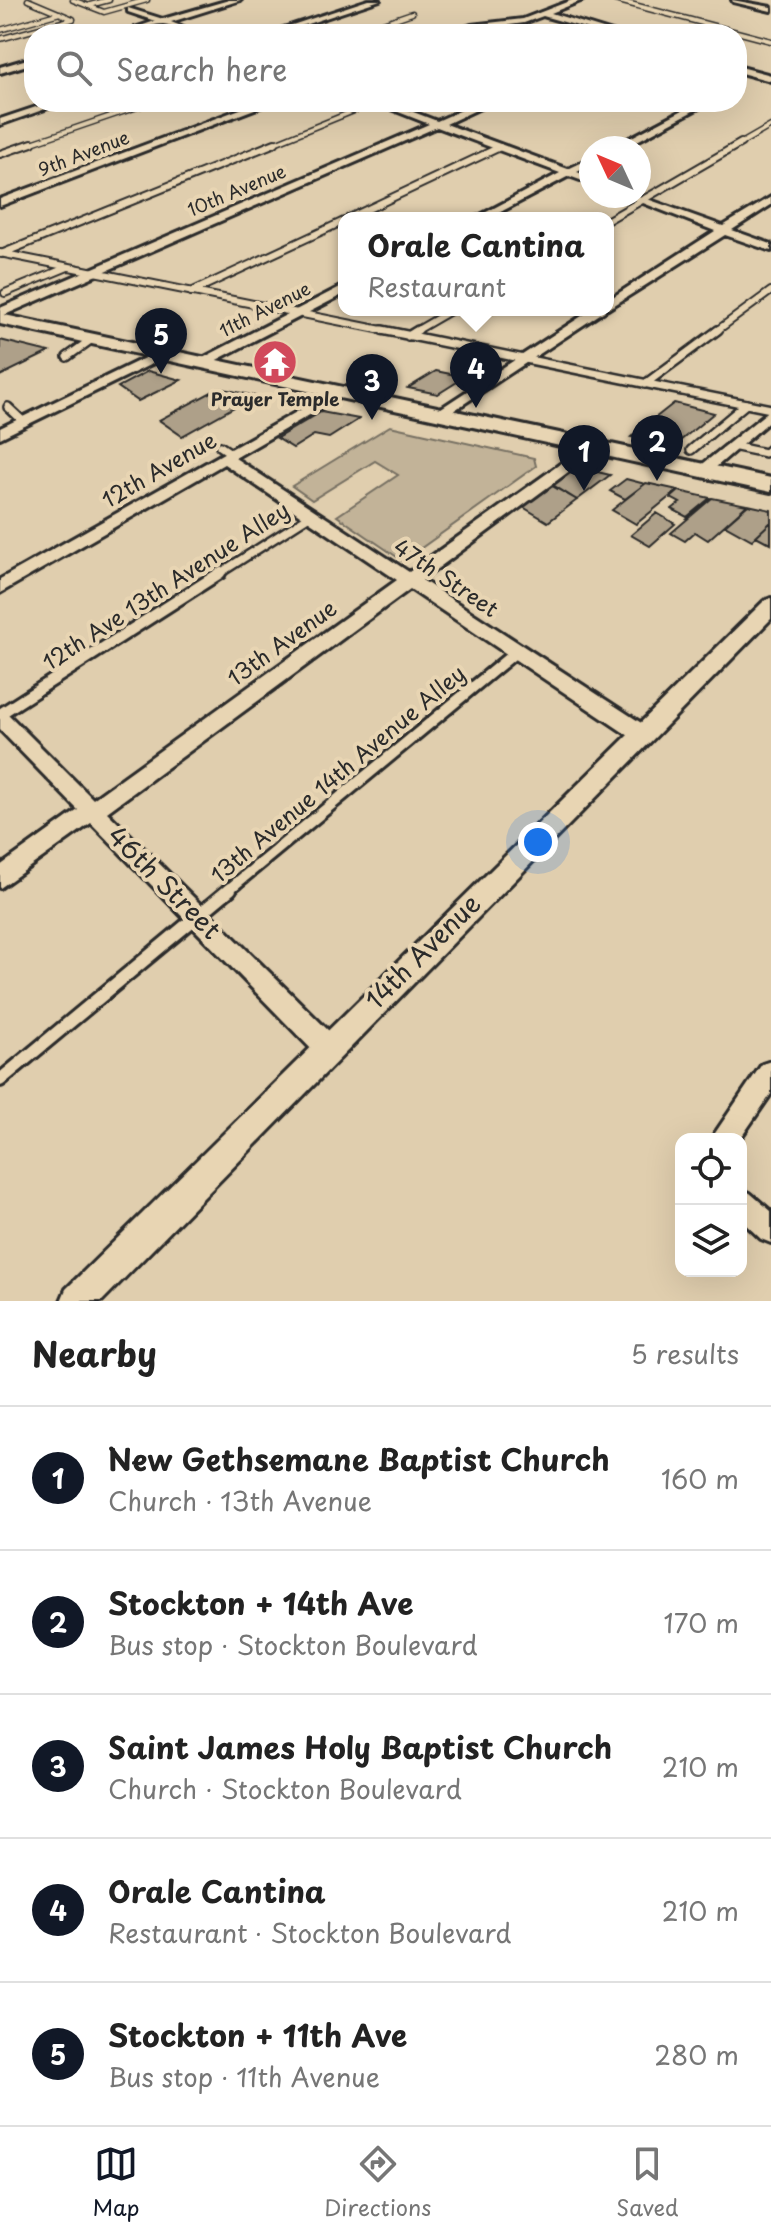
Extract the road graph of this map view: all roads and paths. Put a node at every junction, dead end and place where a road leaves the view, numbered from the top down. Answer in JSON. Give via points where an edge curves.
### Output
{"nodes":[{"id":1,"x":28,"y":0,"type":"edge"},
{"id":2,"x":73,"y":0,"type":"edge"},
{"id":3,"x":109,"y":0,"type":"edge"},
{"id":4,"x":147,"y":0,"type":"edge"},
{"id":5,"x":237,"y":0,"type":"edge"},
{"id":6,"x":376,"y":0,"type":"edge"},
{"id":7,"x":579,"y":0,"type":"edge"},
{"id":8,"x":615,"y":0,"type":"edge"},
{"id":9,"x":736,"y":0,"type":"edge"},
{"id":10,"x":88,"y":6,"type":"junction"},
{"id":11,"x":771,"y":9,"type":"edge"},
{"id":12,"x":131,"y":10,"type":"dead end"},
{"id":13,"x":60,"y":13,"type":"junction"},
{"id":14,"x":412,"y":13,"type":"dead end"},
{"id":15,"x":544,"y":14,"type":"junction"},
{"id":16,"x":162,"y":22,"type":"junction"},
{"id":17,"x":55,"y":24,"type":"edge"},
{"id":18,"x":155,"y":24,"type":"edge"},
{"id":19,"x":168,"y":24,"type":"edge"},
{"id":20,"x":300,"y":24,"type":"edge"},
{"id":21,"x":380,"y":24,"type":"edge"},
{"id":22,"x":514,"y":24,"type":"edge"},
{"id":23,"x":580,"y":24,"type":"edge"},
{"id":24,"x":706,"y":24,"type":"edge"},
{"id":25,"x":0,"y":30,"type":"edge"},
{"id":26,"x":24,"y":32,"type":"edge"},
{"id":27,"x":747,"y":35,"type":"edge"},
{"id":28,"x":0,"y":39,"type":"edge"},
{"id":29,"x":771,"y":41,"type":"edge"},
{"id":30,"x":24,"y":63,"type":"edge"},
{"id":31,"x":0,"y":70,"type":"edge"},
{"id":32,"x":747,"y":72,"type":"edge"},
{"id":33,"x":758,"y":75,"type":"junction"},
{"id":34,"x":771,"y":78,"type":"edge"},
{"id":35,"x":748,"y":80,"type":"dead end"},
{"id":36,"x":30,"y":112,"type":"edge"},
{"id":37,"x":123,"y":112,"type":"edge"},
{"id":38,"x":241,"y":112,"type":"edge"},
{"id":39,"x":352,"y":112,"type":"edge"},
{"id":40,"x":404,"y":112,"type":"edge"},
{"id":41,"x":465,"y":112,"type":"edge"},
{"id":42,"x":686,"y":112,"type":"edge"},
{"id":43,"x":0,"y":122,"type":"edge"},
{"id":44,"x":437,"y":124,"type":"junction"},
{"id":45,"x":771,"y":126,"type":"edge"},
{"id":46,"x":639,"y":136,"type":"edge"},
{"id":47,"x":500,"y":147,"type":"junction"},
{"id":48,"x":0,"y":154,"type":"edge"},
{"id":49,"x":579,"y":167,"type":"edge"},
{"id":50,"x":568,"y":173,"type":"junction"},
{"id":51,"x":579,"y":177,"type":"edge"},
{"id":52,"x":651,"y":190,"type":"edge"},
{"id":53,"x":771,"y":200,"type":"edge"},
{"id":54,"x":0,"y":203,"type":"edge"},
{"id":55,"x":651,"y":204,"type":"edge"},
{"id":56,"x":362,"y":212,"type":"edge"},
{"id":57,"x":493,"y":212,"type":"edge"},
{"id":58,"x":338,"y":223,"type":"edge"},
{"id":59,"x":724,"y":231,"type":"junction"},
{"id":60,"x":771,"y":248,"type":"edge"},
{"id":61,"x":0,"y":254,"type":"edge"},
{"id":62,"x":68,"y":267,"type":"junction"},
{"id":63,"x":93,"y":272,"type":"junction"},
{"id":64,"x":771,"y":291,"type":"edge"},
{"id":65,"x":191,"y":292,"type":"junction"},
{"id":66,"x":338,"y":292,"type":"edge"},
{"id":67,"x":5,"y":293,"type":"dead end"},
{"id":68,"x":614,"y":301,"type":"edge"},
{"id":69,"x":0,"y":313,"type":"edge"},
{"id":70,"x":297,"y":313,"type":"junction"},
{"id":71,"x":442,"y":316,"type":"edge"},
{"id":72,"x":591,"y":316,"type":"edge"},
{"id":73,"x":0,"y":319,"type":"edge"},
{"id":74,"x":408,"y":336,"type":"junction"},
{"id":75,"x":92,"y":339,"type":"junction"},
{"id":76,"x":161,"y":354,"type":"junction"},
{"id":77,"x":67,"y":357,"type":"dead end"},
{"id":78,"x":524,"y":359,"type":"junction"},
{"id":79,"x":202,"y":362,"type":"junction"},
{"id":80,"x":645,"y":384,"type":"junction"},
{"id":81,"x":339,"y":392,"type":"junction"},
{"id":82,"x":746,"y":404,"type":"junction"},
{"id":83,"x":8,"y":407,"type":"dead end"},
{"id":84,"x":771,"y":411,"type":"edge"},
{"id":85,"x":439,"y":414,"type":"junction"},
{"id":86,"x":24,"y":422,"type":"junction"},
{"id":87,"x":0,"y":434,"type":"edge"},
{"id":88,"x":732,"y":446,"type":"junction"},
{"id":89,"x":593,"y":447,"type":"junction"},
{"id":90,"x":771,"y":448,"type":"edge"},
{"id":91,"x":691,"y":450,"type":"dead end"},
{"id":92,"x":226,"y":452,"type":"junction"},
{"id":93,"x":704,"y":470,"type":"junction"},
{"id":94,"x":771,"y":485,"type":"edge"},
{"id":95,"x":311,"y":515,"type":"junction"},
{"id":96,"x":409,"y":580,"type":"junction"},
{"id":97,"x":0,"y":587,"type":"edge"},
{"id":98,"x":771,"y":606,"type":"edge"},
{"id":99,"x":517,"y":651,"type":"junction"},
{"id":100,"x":0,"y":716,"type":"edge"},
{"id":101,"x":642,"y":734,"type":"junction"},
{"id":102,"x":92,"y":811,"type":"junction"},
{"id":103,"x":0,"y":878,"type":"edge"},
{"id":104,"x":197,"y":917,"type":"junction"},
{"id":105,"x":328,"y":1048,"type":"junction"},
{"id":106,"x":771,"y":1073,"type":"edge"},
{"id":107,"x":0,"y":1080,"type":"edge"},
{"id":108,"x":728,"y":1133,"type":"edge"},
{"id":109,"x":744,"y":1205,"type":"edge"},
{"id":110,"x":771,"y":1229,"type":"edge"},
{"id":111,"x":78,"y":1301,"type":"edge"}],
"edges":[{"from":1,"to":13,"type":"lane"},
{"from":2,"to":10,"type":"lane"},
{"from":3,"to":10,"type":"lane"},
{"from":4,"to":10,"type":"lane","via":[[104,12]]},
{"from":5,"to":16,"type":"street"},
{"from":6,"to":20,"type":"street"},
{"from":7,"to":15,"type":"street"},
{"from":8,"to":24,"type":"lane"},
{"from":9,"to":11,"type":"street"},
{"from":12,"to":16,"type":"street"},
{"from":13,"to":17,"type":"lane","via":[[73,19]]},
{"from":13,"to":25,"type":"lane"},
{"from":14,"to":21,"type":"lane"},
{"from":15,"to":22,"type":"street"},
{"from":15,"to":23,"type":"street"},
{"from":16,"to":18,"type":"street"},
{"from":16,"to":19,"type":"street"},
{"from":26,"to":28,"type":"lane"},
{"from":27,"to":29,"type":"lane"},
{"from":30,"to":31,"type":"street"},
{"from":32,"to":33,"type":"street"},
{"from":33,"to":34,"type":"street"},
{"from":33,"to":35,"type":"street"},
{"from":36,"to":43,"type":"street"},
{"from":37,"to":48,"type":"lane"},
{"from":38,"to":54,"type":"street","name":"9th Avenue"},
{"from":39,"to":61,"type":"lane"},
{"from":40,"to":44,"type":"street"},
{"from":41,"to":44,"type":"street","name":"10th Avenue"},
{"from":42,"to":46,"type":"street"},
{"from":44,"to":47,"type":"street"},
{"from":44,"to":63,"type":"street","name":"10th Avenue"},
{"from":45,"to":52,"type":"lane"},
{"from":47,"to":50,"type":"street"},
{"from":47,"to":56,"type":"lane"},
{"from":49,"to":50,"type":"street"},
{"from":50,"to":51,"type":"street"},
{"from":50,"to":57,"type":"street"},
{"from":53,"to":59,"type":"street"},
{"from":55,"to":59,"type":"street"},
{"from":58,"to":65,"type":"lane"},
{"from":59,"to":60,"type":"street"},
{"from":59,"to":68,"type":"street"},
{"from":61,"to":62,"type":"lane"},
{"from":62,"to":63,"type":"lane"},
{"from":62,"to":67,"type":"lane"},
{"from":63,"to":65,"type":"lane"},
{"from":63,"to":69,"type":"street","name":"10th Avenue"},
{"from":64,"to":80,"type":"lane"},
{"from":65,"to":70,"type":"lane"},
{"from":66,"to":70,"type":"street","name":"11th Avenue"},
{"from":70,"to":74,"type":"lane"},
{"from":70,"to":79,"type":"street","name":"11th Avenue"},
{"from":71,"to":74,"type":"lane"},
{"from":72,"to":78,"type":"street"},
{"from":73,"to":75,"type":"main road"},
{"from":74,"to":78,"type":"lane"},
{"from":75,"to":76,"type":"main road"},
{"from":75,"to":77,"type":"lane"},
{"from":76,"to":79,"type":"main road"},
{"from":76,"to":86,"type":"street"},
{"from":78,"to":80,"type":"lane"},
{"from":78,"to":85,"type":"street"},
{"from":79,"to":81,"type":"main road"},
{"from":80,"to":82,"type":"lane"},
{"from":81,"to":85,"type":"main road"},
{"from":81,"to":92,"type":"street","name":"12th Avenue"},
{"from":82,"to":84,"type":"lane"},
{"from":82,"to":91,"type":"lane"},
{"from":83,"to":86,"type":"lane"},
{"from":84,"to":88,"type":"street"},
{"from":85,"to":89,"type":"main road"},
{"from":86,"to":87,"type":"street"},
{"from":88,"to":90,"type":"lane","via":[[765,453]]},
{"from":88,"to":93,"type":"street"},
{"from":89,"to":93,"type":"main road"},
{"from":89,"to":96,"type":"street","name":"13th Avenue"},
{"from":92,"to":95,"type":"street","name":"47th Street"},
{"from":92,"to":97,"type":"street","name":"12th Avenue"},
{"from":93,"to":94,"type":"main road"},
{"from":95,"to":96,"type":"street","name":"47th Street"},
{"from":95,"to":100,"type":"lane","name":"12th Ave 13th Avenue Alley"},
{"from":96,"to":99,"type":"street","name":"47th Street"},
{"from":96,"to":102,"type":"street","name":"13th Avenue"},
{"from":98,"to":101,"type":"street","name":"14th Avenue"},
{"from":99,"to":101,"type":"street","name":"47th Street"},
{"from":99,"to":104,"type":"lane","name":"13th Avenue 14th Avenue Alley"},
{"from":100,"to":102,"type":"street","name":"46th Street"},
{"from":101,"to":105,"type":"street","name":"14th Avenue"},
{"from":102,"to":103,"type":"street","name":"13th Avenue"},
{"from":102,"to":104,"type":"street","name":"46th Street"},
{"from":104,"to":105,"type":"street","name":"46th Street"},
{"from":104,"to":107,"type":"lane","name":"13th Avenue 14th Avenue Alley"},
{"from":105,"to":111,"type":"street","name":"14th Avenue"},
{"from":106,"to":108,"type":"street"},
{"from":109,"to":110,"type":"street"}]}
